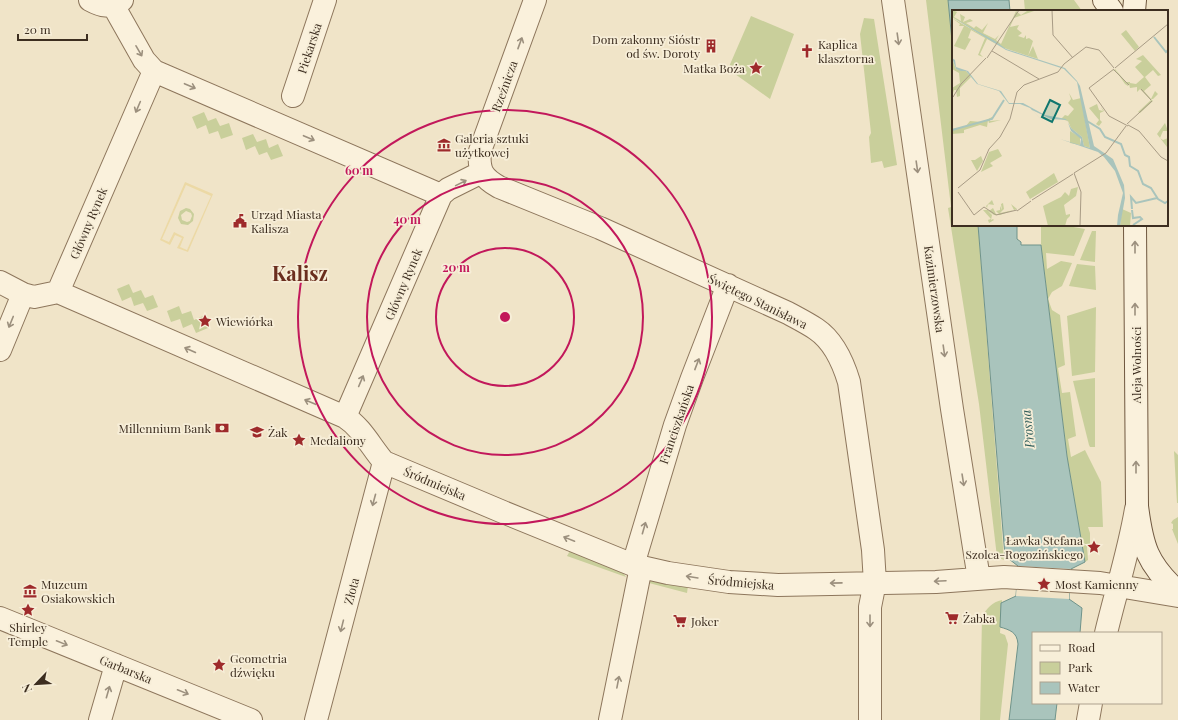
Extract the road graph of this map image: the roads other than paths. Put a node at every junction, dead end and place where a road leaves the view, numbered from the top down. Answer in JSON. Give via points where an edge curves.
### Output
{"nodes":[{"id":1,"x":90,"y":0,"type":"edge"},
{"id":2,"x":325,"y":0,"type":"edge"},
{"id":3,"x":535,"y":0,"type":"edge"},
{"id":4,"x":893,"y":0,"type":"edge"},
{"id":5,"x":1104,"y":0,"type":"edge"},
{"id":6,"x":1135,"y":0,"type":"edge"},
{"id":7,"x":118,"y":3,"type":"edge"},
{"id":8,"x":1111,"y":10,"type":"edge"},
{"id":9,"x":1134,"y":10,"type":"edge"},
{"id":10,"x":154,"y":71,"type":"junction"},
{"id":11,"x":293,"y":96,"type":"dead end"},
{"id":12,"x":482,"y":172,"type":"junction"},
{"id":13,"x":441,"y":195,"type":"junction"},
{"id":14,"x":1135,"y":226,"type":"edge"},
{"id":15,"x":0,"y":282,"type":"edge"},
{"id":16,"x":728,"y":285,"type":"junction"},
{"id":17,"x":58,"y":292,"type":"junction"},
{"id":18,"x":23,"y":294,"type":"junction"},
{"id":19,"x":0,"y":350,"type":"edge"},
{"id":20,"x":345,"y":417,"type":"junction"},
{"id":21,"x":384,"y":462,"type":"junction"},
{"id":22,"x":1137,"y":506,"type":"junction"},
{"id":23,"x":637,"y":566,"type":"junction"},
{"id":24,"x":979,"y":579,"type":"junction"},
{"id":25,"x":875,"y":582,"type":"junction"},
{"id":26,"x":1117,"y":586,"type":"junction"},
{"id":27,"x":1178,"y":592,"type":"edge"},
{"id":28,"x":1178,"y":596,"type":"edge"},
{"id":29,"x":0,"y":618,"type":"edge"},
{"id":30,"x":1106,"y":632,"type":"edge"},
{"id":31,"x":116,"y":665,"type":"junction"},
{"id":32,"x":1091,"y":704,"type":"edge"},
{"id":33,"x":100,"y":720,"type":"edge"},
{"id":34,"x":251,"y":720,"type":"edge"},
{"id":35,"x":316,"y":720,"type":"edge"},
{"id":36,"x":610,"y":720,"type":"edge"},
{"id":37,"x":870,"y":720,"type":"edge"},
{"id":38,"x":1088,"y":720,"type":"edge"}],
"edges":[{"from":1,"to":7,"type":"street","via":[[106,6]]},
{"from":2,"to":11,"type":"street","name":"Piekarska"},
{"from":12,"to":3,"type":"street","name":"Rzeźnicza","one_way":true,"via":[[480,151]]},
{"from":4,"to":24,"type":"street","name":"Kazimierzowska","one_way":true},
{"from":5,"to":8,"type":"street"},
{"from":6,"to":9,"type":"street"},
{"from":7,"to":10,"type":"street","one_way":true,"via":[[144,60]]},
{"from":10,"to":13,"type":"street","one_way":true},
{"from":10,"to":17,"type":"street","name":"Główny Rynek","one_way":true},
{"from":13,"to":12,"type":"street","one_way":true},
{"from":12,"to":16,"type":"street","name":"Świętego Stanisława","via":[[486,179],[499,187],[594,225]]},
{"from":20,"to":13,"type":"street","name":"Główny Rynek","one_way":true},
{"from":22,"to":14,"type":"street","name":"Aleja Wolności","one_way":true},
{"from":15,"to":18,"type":"street"},
{"from":23,"to":16,"type":"street","name":"Franciszkańska","one_way":true,"via":[[675,425]]},
{"from":16,"to":25,"type":"street","name":"Świętego Stanisława","via":[[817,329],[831,343],[843,363],[849,382],[873,550]]},
{"from":17,"to":18,"type":"street","via":[[34,297]]},
{"from":20,"to":17,"type":"street","one_way":true},
{"from":18,"to":19,"type":"street","one_way":true},
{"from":20,"to":21,"type":"street","name":"Śródmiejska","via":[[354,423]]},
{"from":23,"to":21,"type":"street","name":"Śródmiejska","one_way":true},
{"from":21,"to":35,"type":"street","name":"Złota","one_way":true},
{"from":22,"to":26,"type":"street","name":"Aleja Wolności","via":[[1128,553]]},
{"from":22,"to":27,"type":"street","name":"Aleja Wolności","via":[[1146,552],[1154,567]]},
{"from":25,"to":23,"type":"street","name":"Śródmiejska","one_way":true,"via":[[754,584],[699,578]]},
{"from":36,"to":23,"type":"street","name":"Franciszkańska","one_way":true},
{"from":24,"to":25,"type":"street","name":"Śródmiejska","one_way":true},
{"from":24,"to":26,"type":"street","name":"Śródmiejska","via":[[1004,577]]},
{"from":25,"to":37,"type":"street","name":"Świętego Stanisława","one_way":true,"via":[[870,607]]},
{"from":26,"to":28,"type":"street","name":"Śródmiejska"},
{"from":26,"to":30,"type":"street","name":"Aleja Wolności"},
{"from":29,"to":31,"type":"street","name":"Garbarska","one_way":true},
{"from":33,"to":31,"type":"street","one_way":true},
{"from":31,"to":34,"type":"street","name":"Garbarska","one_way":true},
{"from":32,"to":38,"type":"street"}]}
